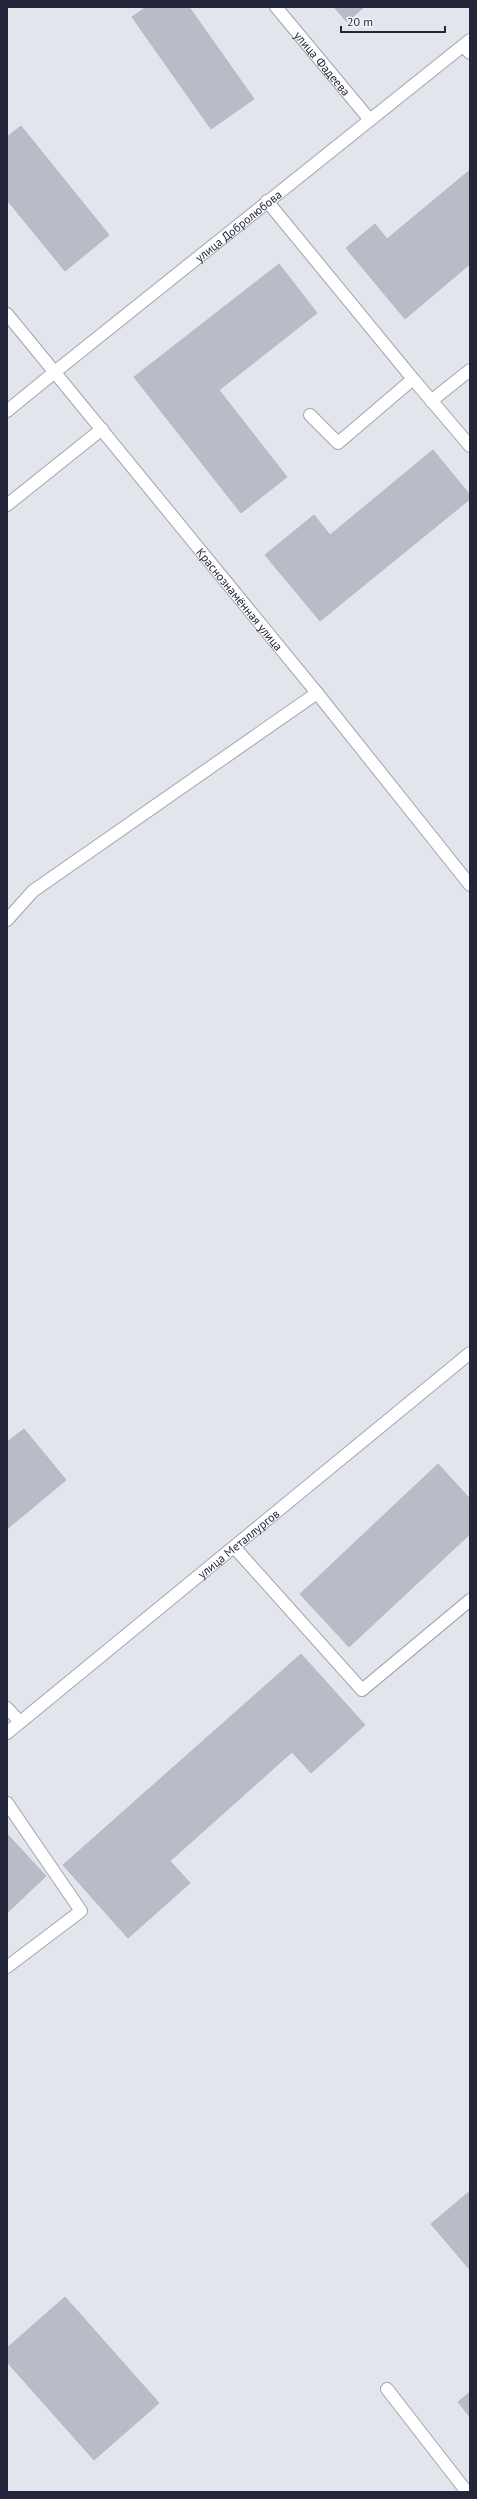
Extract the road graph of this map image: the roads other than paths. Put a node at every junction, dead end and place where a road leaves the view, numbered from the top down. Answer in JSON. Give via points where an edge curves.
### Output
{"nodes":[{"id":1,"x":276,"y":7,"type":"edge"},
{"id":2,"x":468,"y":47,"type":"edge"},
{"id":3,"x":370,"y":120,"type":"junction"},
{"id":4,"x":267,"y":201,"type":"junction"},
{"id":5,"x":7,"y":314,"type":"edge"},
{"id":6,"x":470,"y":370,"type":"edge"},
{"id":7,"x":56,"y":371,"type":"junction"},
{"id":8,"x":413,"y":379,"type":"junction"},
{"id":9,"x":431,"y":401,"type":"junction"},
{"id":10,"x":7,"y":411,"type":"edge"},
{"id":11,"x":310,"y":415,"type":"dead end"},
{"id":12,"x":102,"y":429,"type":"junction"},
{"id":13,"x":470,"y":446,"type":"edge"},
{"id":14,"x":7,"y":505,"type":"edge"},
{"id":15,"x":317,"y":693,"type":"junction"},
{"id":16,"x":470,"y":886,"type":"edge"},
{"id":17,"x":7,"y":920,"type":"edge"},
{"id":18,"x":470,"y":1353,"type":"edge"},
{"id":19,"x":234,"y":1547,"type":"junction"},
{"id":20,"x":470,"y":1600,"type":"edge"},
{"id":21,"x":7,"y":1708,"type":"edge"},
{"id":22,"x":20,"y":1722,"type":"junction"},
{"id":23,"x":7,"y":1733,"type":"edge"},
{"id":24,"x":7,"y":1803,"type":"edge"},
{"id":25,"x":7,"y":1967,"type":"edge"},
{"id":26,"x":387,"y":2390,"type":"dead end"},
{"id":27,"x":467,"y":2492,"type":"edge"}],
"edges":[{"from":1,"to":3,"type":"street","name":"улица Фадеева"},
{"from":2,"to":3,"type":"street","name":"улица Добролюбова"},
{"from":3,"to":4,"type":"street","name":"улица Добролюбова"},
{"from":4,"to":7,"type":"street","name":"улица Добролюбова"},
{"from":4,"to":8,"type":"street"},
{"from":5,"to":7,"type":"street","name":"Краснознамённая улица"},
{"from":6,"to":9,"type":"street"},
{"from":7,"to":10,"type":"street","name":"улица Добролюбова"},
{"from":7,"to":12,"type":"street","name":"Краснознамённая улица"},
{"from":8,"to":9,"type":"street"},
{"from":8,"to":11,"type":"street","via":[[338,443]]},
{"from":9,"to":13,"type":"street"},
{"from":12,"to":14,"type":"street"},
{"from":12,"to":15,"type":"street","name":"Краснознамённая улица"},
{"from":15,"to":16,"type":"street","name":"Краснознамённая улица"},
{"from":15,"to":17,"type":"street","via":[[33,891]]},
{"from":18,"to":19,"type":"street","name":"улица Металлургов"},
{"from":19,"to":20,"type":"street","via":[[362,1690]]},
{"from":19,"to":22,"type":"street","name":"улица Металлургов"},
{"from":21,"to":22,"type":"street"},
{"from":22,"to":23,"type":"street","name":"улица Металлургов"},
{"from":24,"to":25,"type":"street","via":[[81,1911]]},
{"from":26,"to":27,"type":"street"}]}
